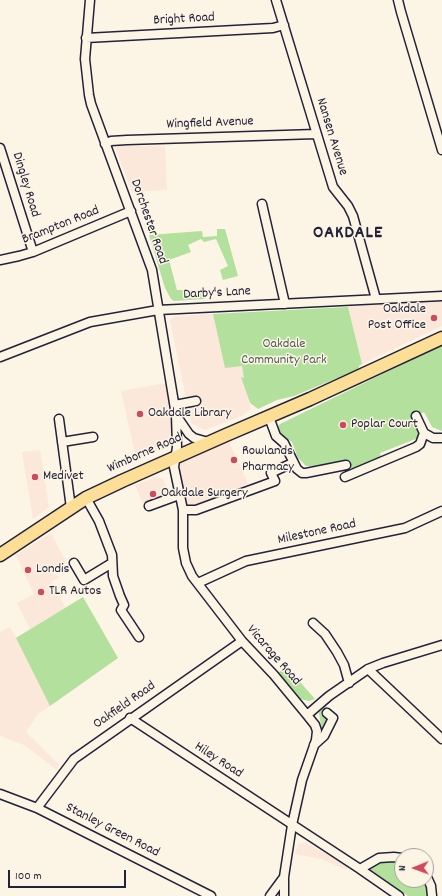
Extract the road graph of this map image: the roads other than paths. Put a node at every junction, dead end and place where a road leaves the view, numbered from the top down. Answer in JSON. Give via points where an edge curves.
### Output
{"nodes":[{"id":1,"x":90,"y":0,"type":"edge"},
{"id":2,"x":276,"y":0,"type":"edge"},
{"id":3,"x":398,"y":0,"type":"edge"},
{"id":4,"x":284,"y":25,"type":"junction"},
{"id":5,"x":86,"y":38,"type":"junction"},
{"id":6,"x":316,"y":134,"type":"junction"},
{"id":7,"x":105,"y":144,"type":"junction"},
{"id":8,"x":0,"y":148,"type":"edge"},
{"id":9,"x":442,"y":150,"type":"edge"},
{"id":10,"x":262,"y":204,"type":"dead end"},
{"id":11,"x":131,"y":211,"type":"junction"},
{"id":12,"x":33,"y":252,"type":"junction"},
{"id":13,"x":0,"y":260,"type":"edge"},
{"id":14,"x":442,"y":296,"type":"edge"},
{"id":15,"x":376,"y":299,"type":"junction"},
{"id":16,"x":285,"y":304,"type":"junction"},
{"id":17,"x":158,"y":310,"type":"junction"},
{"id":18,"x":442,"y":338,"type":"edge"},
{"id":19,"x":0,"y":357,"type":"edge"},
{"id":20,"x":196,"y":401,"type":"dead end"},
{"id":21,"x":175,"y":405,"type":"junction"},
{"id":22,"x":176,"y":415,"type":"junction"},
{"id":23,"x":416,"y":416,"type":"dead end"},
{"id":24,"x":269,"y":417,"type":"junction"},
{"id":25,"x":59,"y":419,"type":"dead end"},
{"id":26,"x":424,"y":433,"type":"junction"},
{"id":27,"x":93,"y":437,"type":"dead end"},
{"id":28,"x":442,"y":438,"type":"edge"},
{"id":29,"x":62,"y":442,"type":"junction"},
{"id":30,"x":208,"y":442,"type":"junction"},
{"id":31,"x":176,"y":456,"type":"junction"},
{"id":32,"x":346,"y":464,"type":"dead end"},
{"id":33,"x":288,"y":465,"type":"dead end"},
{"id":34,"x":345,"y":478,"type":"dead end"},
{"id":35,"x":179,"y":495,"type":"junction"},
{"id":36,"x":86,"y":498,"type":"junction"},
{"id":37,"x":149,"y":506,"type":"dead end"},
{"id":38,"x":71,"y":508,"type":"junction"},
{"id":39,"x":183,"y":510,"type":"junction"},
{"id":40,"x":442,"y":511,"type":"edge"},
{"id":41,"x":0,"y":555,"type":"edge"},
{"id":42,"x":74,"y":563,"type":"dead end"},
{"id":43,"x":112,"y":563,"type":"junction"},
{"id":44,"x":198,"y":583,"type":"junction"},
{"id":45,"x":313,"y":623,"type":"dead end"},
{"id":46,"x":139,"y":637,"type":"dead end"},
{"id":47,"x":242,"y":641,"type":"junction"},
{"id":48,"x":442,"y":645,"type":"edge"},
{"id":49,"x":368,"y":669,"type":"junction"},
{"id":50,"x":349,"y":683,"type":"junction"},
{"id":51,"x":327,"y":713,"type":"dead end"},
{"id":52,"x":307,"y":715,"type":"junction"},
{"id":53,"x":130,"y":718,"type":"junction"},
{"id":54,"x":442,"y":739,"type":"edge"},
{"id":55,"x":314,"y":745,"type":"junction"},
{"id":56,"x":0,"y":794,"type":"edge"},
{"id":57,"x":37,"y":808,"type":"junction"},
{"id":58,"x":292,"y":825,"type":"junction"},
{"id":59,"x":394,"y":857,"type":"edge"},
{"id":60,"x":360,"y":869,"type":"junction"},
{"id":61,"x":284,"y":877,"type":"junction"},
{"id":62,"x":211,"y":896,"type":"edge"},
{"id":63,"x":270,"y":896,"type":"edge"},
{"id":64,"x":284,"y":896,"type":"edge"},
{"id":65,"x":399,"y":896,"type":"edge"}],
"edges":[{"from":1,"to":5,"type":"street","name":"Dorchester Road"},
{"from":2,"to":4,"type":"street","name":"Nansen Avenue"},
{"from":3,"to":9,"type":"street"},
{"from":4,"to":5,"type":"street","name":"Bright Road","via":[[273,28]]},
{"from":4,"to":6,"type":"street","name":"Nansen Avenue"},
{"from":5,"to":7,"type":"street","name":"Dorchester Road","via":[[85,59],[89,95]]},
{"from":6,"to":7,"type":"street","name":"Wingfield Avenue","via":[[126,140]]},
{"from":6,"to":15,"type":"street","name":"Nansen Avenue","via":[[333,187],[353,216]]},
{"from":7,"to":11,"type":"street","name":"Dorchester Road"},
{"from":8,"to":12,"type":"street","name":"Dingley Road"},
{"from":10,"to":16,"type":"street"},
{"from":11,"to":12,"type":"street","name":"Brampton Road"},
{"from":11,"to":17,"type":"street","name":"Dorchester Road","via":[[152,270]]},
{"from":12,"to":13,"type":"street","name":"Brampton Road"},
{"from":14,"to":15,"type":"street","name":"Darby's Lane"},
{"from":15,"to":16,"type":"street","name":"Darby's Lane"},
{"from":16,"to":17,"type":"street","name":"Darby's Lane"},
{"from":17,"to":19,"type":"street","name":"Darby's Lane","via":[[90,322]]},
{"from":17,"to":21,"type":"street","name":"Dorchester Road"},
{"from":18,"to":24,"type":"highway","name":"Wimborne Road"},
{"from":20,"to":21,"type":"street"},
{"from":21,"to":22,"type":"street","name":"Dorchester Road"},
{"from":22,"to":30,"type":"street","via":[[189,434]]},
{"from":22,"to":31,"type":"street","name":"Dorchester Road"},
{"from":23,"to":26,"type":"street"},
{"from":24,"to":30,"type":"highway","name":"Wimborne Road"},
{"from":24,"to":32,"type":"street","via":[[276,436],[284,443],[302,473]]},
{"from":25,"to":29,"type":"street"},
{"from":26,"to":28,"type":"street","via":[[433,438]]},
{"from":26,"to":34,"type":"street","via":[[416,447]]},
{"from":27,"to":29,"type":"street"},
{"from":29,"to":38,"type":"street"},
{"from":30,"to":31,"type":"highway","name":"Wimborne Road"},
{"from":31,"to":35,"type":"street","name":"Vicarage Road","via":[[174,467]]},
{"from":31,"to":36,"type":"highway","name":"Wimborne Road"},
{"from":33,"to":39,"type":"street","via":[[271,473],[275,481],[196,510]]},
{"from":35,"to":37,"type":"street"},
{"from":35,"to":39,"type":"street","name":"Vicarage Road"},
{"from":36,"to":38,"type":"highway","name":"Wimborne Road"},
{"from":36,"to":43,"type":"street","via":[[102,527],[112,555]]},
{"from":38,"to":41,"type":"highway","name":"Wimborne Road"},
{"from":39,"to":44,"type":"street","name":"Vicarage Road","via":[[183,548],[186,564]]},
{"from":40,"to":44,"type":"street","name":"Milestone Road","via":[[405,528],[246,561]]},
{"from":42,"to":43,"type":"street","via":[[84,580]]},
{"from":43,"to":46,"type":"street","via":[[113,576],[124,605],[121,610]]},
{"from":44,"to":47,"type":"street","name":"Vicarage Road"},
{"from":45,"to":50,"type":"street","via":[[325,634],[337,652]]},
{"from":47,"to":52,"type":"street","name":"Vicarage Road"},
{"from":47,"to":53,"type":"street","name":"Oakfield Road"},
{"from":48,"to":49,"type":"street"},
{"from":49,"to":50,"type":"street"},
{"from":49,"to":54,"type":"street"},
{"from":50,"to":52,"type":"street"},
{"from":51,"to":55,"type":"street","via":[[333,718],[324,736]]},
{"from":52,"to":55,"type":"street","name":"Vicarage Road","via":[[315,725]]},
{"from":53,"to":57,"type":"street","name":"Oakfield Road","via":[[74,759]]},
{"from":53,"to":58,"type":"street","name":"Hiley Road"},
{"from":55,"to":58,"type":"street","name":"Vicarage Road","via":[[302,780]]},
{"from":56,"to":57,"type":"street","name":"Stanley Green Road"},
{"from":57,"to":62,"type":"street","name":"Stanley Green Road"},
{"from":58,"to":60,"type":"street","name":"Hiley Road"},
{"from":58,"to":61,"type":"street","name":"Vicarage Road"},
{"from":59,"to":60,"type":"street","via":[[379,858]]},
{"from":60,"to":65,"type":"street","name":"Hiley Road"},
{"from":61,"to":63,"type":"street","name":"Vicarage Road"},
{"from":61,"to":64,"type":"street","name":"Vicarage Road"}]}
